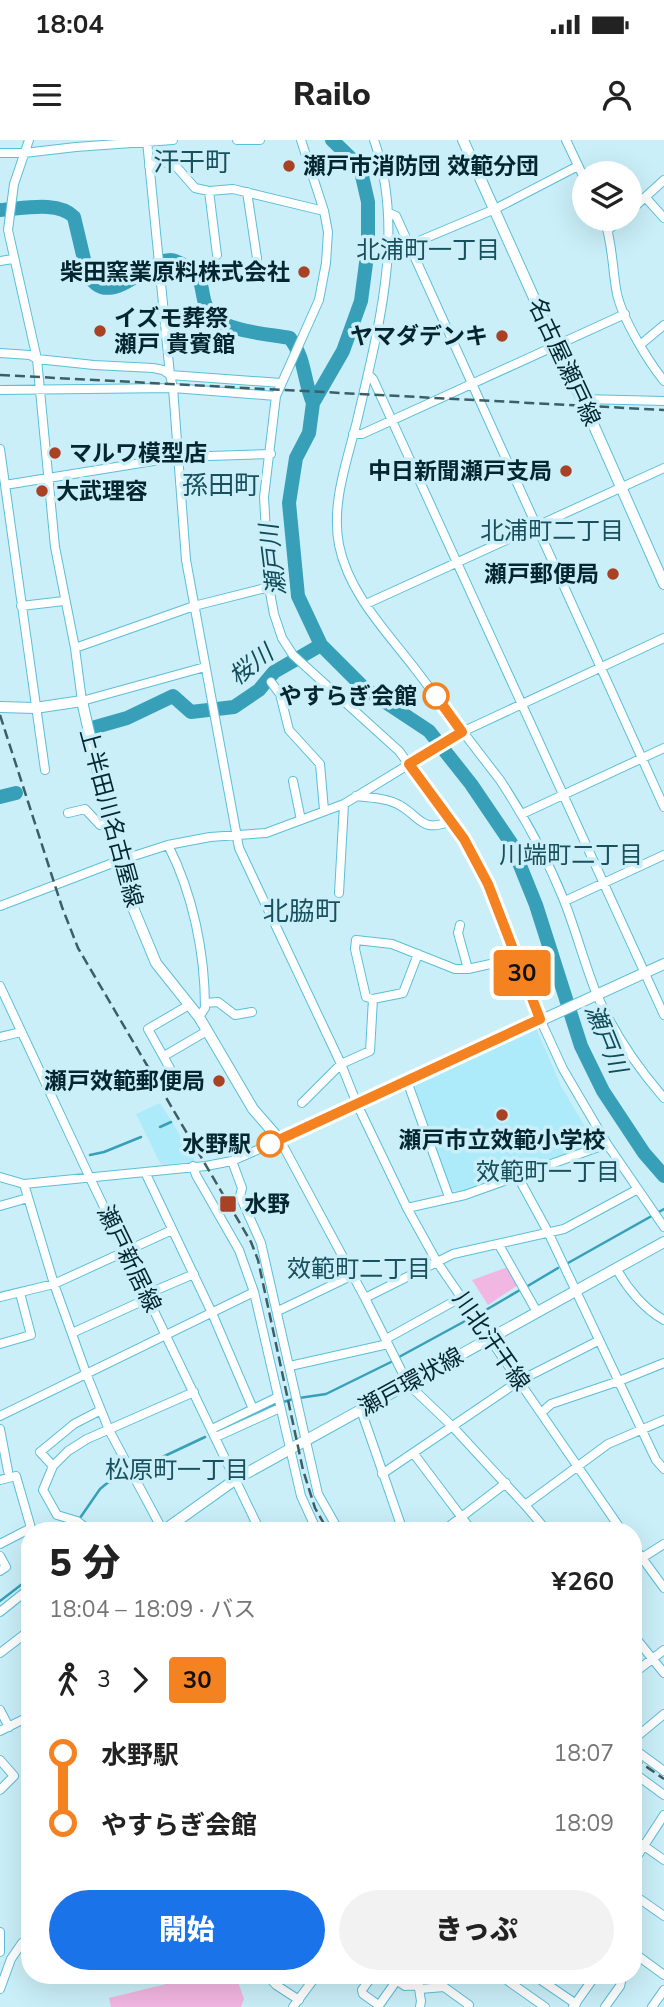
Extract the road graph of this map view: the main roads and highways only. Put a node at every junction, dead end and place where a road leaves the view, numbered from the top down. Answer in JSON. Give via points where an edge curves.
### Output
{"nodes":[{"id":1,"x":463,"y":140,"type":"edge"},
{"id":2,"x":664,"y":584,"type":"edge"},
{"id":3,"x":0,"y":707,"type":"edge"},
{"id":4,"x":664,"y":964,"type":"edge"},
{"id":5,"x":664,"y":1242,"type":"edge"},
{"id":6,"x":176,"y":1522,"type":"edge"}],
"edges":[{"from":1,"to":2,"type":"main road","name":"名古屋瀬戸線"},
{"from":3,"to":4,"type":"main road","name":"上半田川名古屋線","via":[[35,708],[82,701],[124,886],[156,963],[199,1017],[253,1109],[280,1140]]},
{"from":5,"to":6,"type":"main road","name":"瀬戸環状線","via":[[236,1479]]}]}
